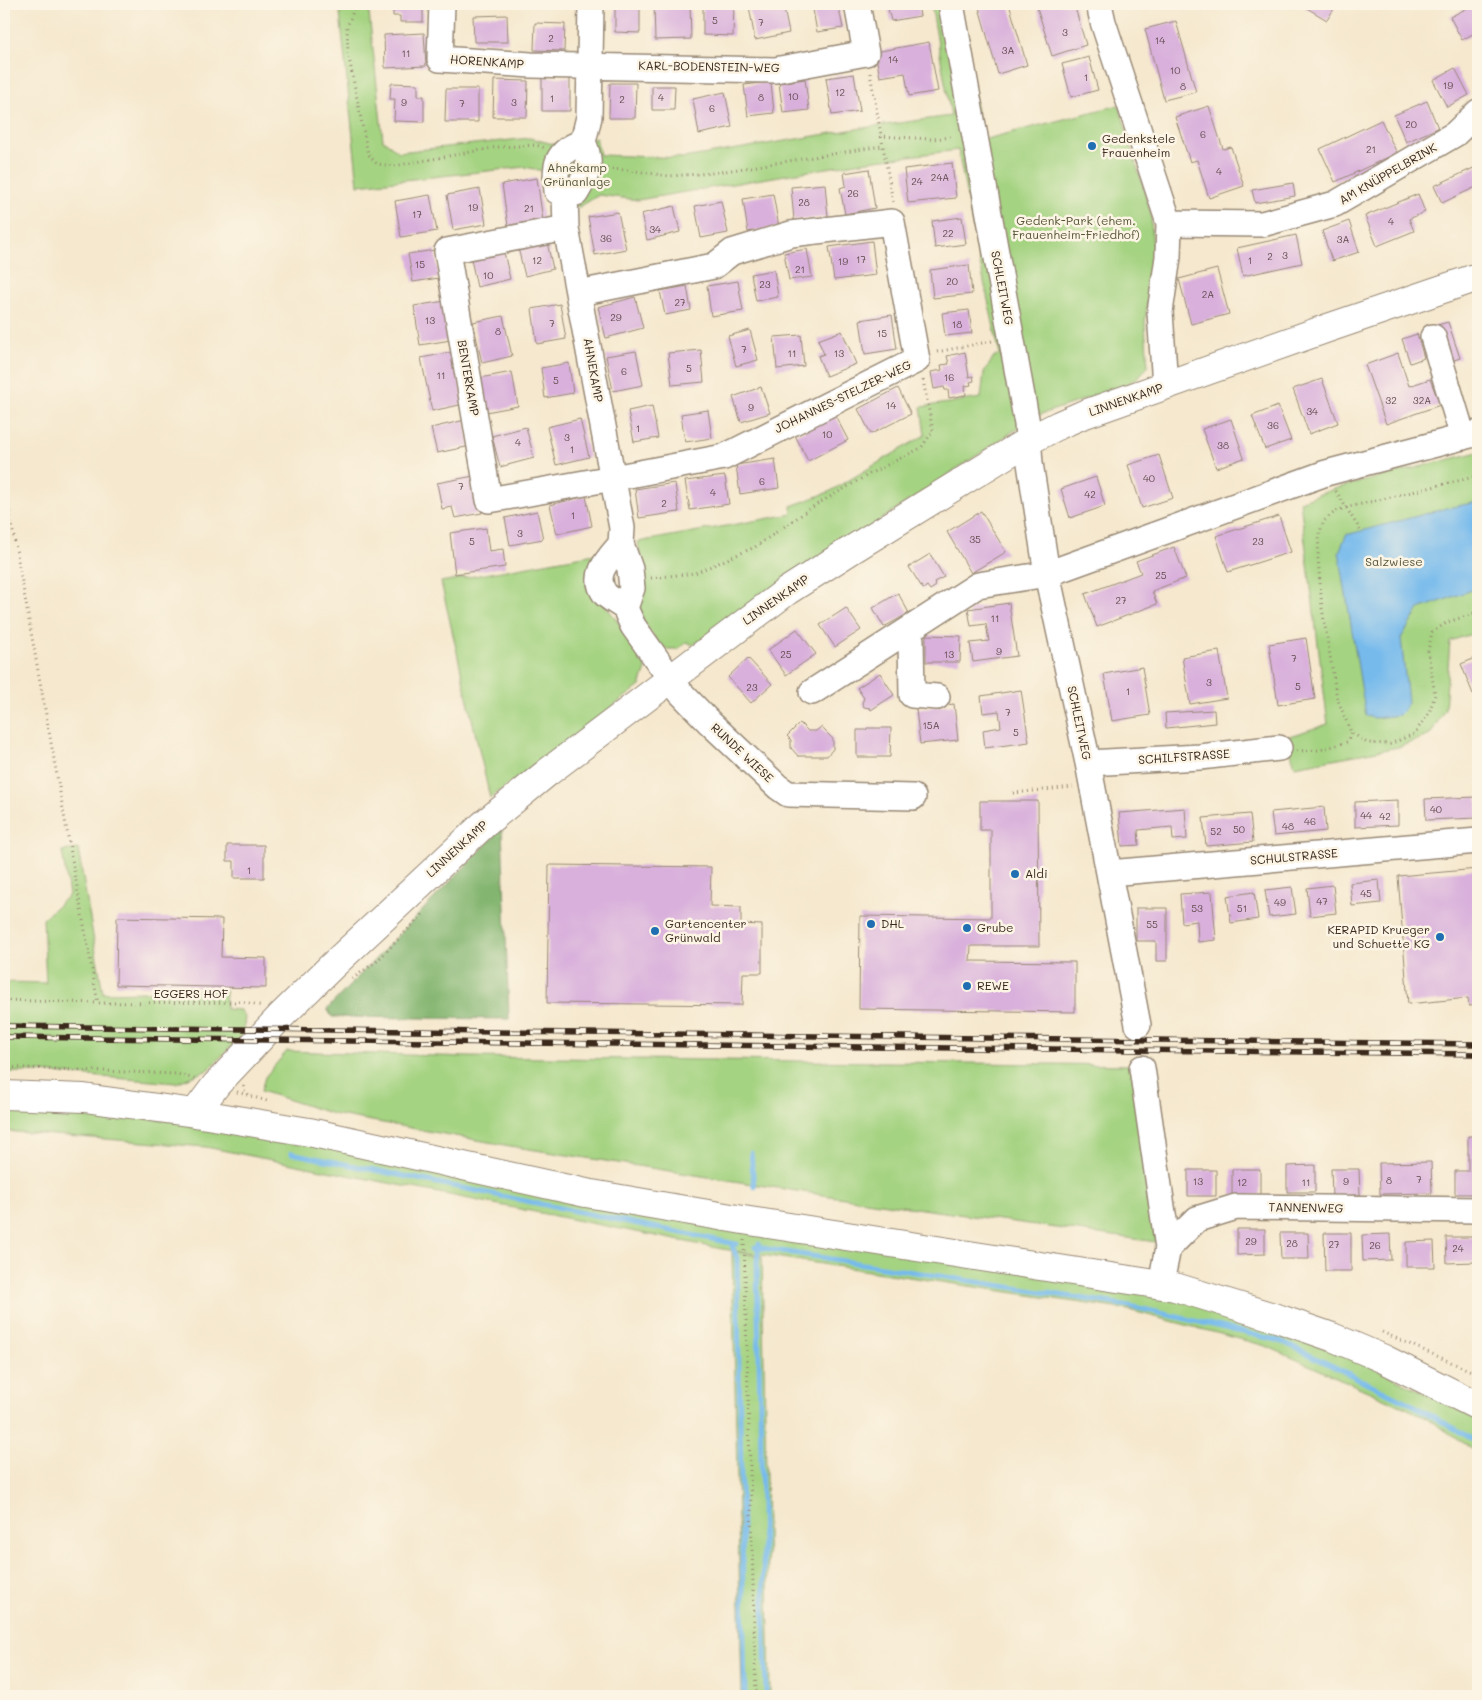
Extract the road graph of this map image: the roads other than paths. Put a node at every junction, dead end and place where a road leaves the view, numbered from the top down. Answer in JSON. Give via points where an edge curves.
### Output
{"nodes":[{"id":1,"x":442,"y":4,"type":"edge"},
{"id":2,"x":591,"y":4,"type":"edge"},
{"id":3,"x":857,"y":4,"type":"edge"},
{"id":4,"x":951,"y":4,"type":"edge"},
{"id":5,"x":1099,"y":4,"type":"edge"},
{"id":6,"x":590,"y":66,"type":"junction"},
{"id":7,"x":1478,"y":112,"type":"edge"},
{"id":8,"x":583,"y":142,"type":"junction"},
{"id":9,"x":565,"y":195,"type":"junction"},
{"id":10,"x":1169,"y":223,"type":"junction"},
{"id":11,"x":566,"y":228,"type":"junction"},
{"id":12,"x":1478,"y":277,"type":"edge"},
{"id":13,"x":579,"y":293,"type":"junction"},
{"id":14,"x":1433,"y":337,"type":"dead end"},
{"id":15,"x":1165,"y":386,"type":"junction"},
{"id":16,"x":1471,"y":435,"type":"edge"},
{"id":17,"x":1028,"y":441,"type":"junction"},
{"id":18,"x":613,"y":478,"type":"junction"},
{"id":19,"x":620,"y":544,"type":"junction"},
{"id":20,"x":1048,"y":574,"type":"junction"},
{"id":21,"x":625,"y":608,"type":"junction"},
{"id":22,"x":906,"y":632,"type":"junction"},
{"id":23,"x":670,"y":678,"type":"junction"},
{"id":24,"x":812,"y":692,"type":"dead end"},
{"id":25,"x":936,"y":697,"type":"dead end"},
{"id":26,"x":1279,"y":748,"type":"road end"},
{"id":27,"x":1090,"y":774,"type":"junction"},
{"id":28,"x":913,"y":797,"type":"dead end"},
{"id":29,"x":1478,"y":841,"type":"edge"},
{"id":30,"x":1109,"y":873,"type":"junction"},
{"id":31,"x":1138,"y":1025,"type":"dead end"},
{"id":32,"x":1142,"y":1068,"type":"dead end"},
{"id":33,"x":4,"y":1095,"type":"edge"},
{"id":34,"x":195,"y":1113,"type":"junction"},
{"id":35,"x":1478,"y":1210,"type":"edge"},
{"id":36,"x":1478,"y":1406,"type":"edge"}],
"edges":[{"from":1,"to":6,"type":"street","name":"HORENKAMP","via":[[440,59]]},
{"from":2,"to":6,"type":"street"},
{"from":3,"to":6,"type":"street","name":"KARL-BODENSTEIN-WEG","via":[[866,53],[775,70]]},
{"from":4,"to":17,"type":"street","name":"SCHLEITWEG"},
{"from":5,"to":10,"type":"street"},
{"from":6,"to":8,"type":"street","via":[[589,117]]},
{"from":7,"to":10,"type":"street","name":"AM KNÜPPELBRINK","via":[[1455,134],[1336,204],[1262,224]]},
{"from":8,"to":9,"type":"street","via":[[589,166],[576,193]]},
{"from":8,"to":9,"type":"street","name":"AHNEKAMP","via":[[560,155],[555,172],[557,191]]},
{"from":9,"to":11,"type":"street","name":"AHNEKAMP"},
{"from":10,"to":15,"type":"street","via":[[1160,312]]},
{"from":11,"to":13,"type":"street","name":"AHNEKAMP"},
{"from":11,"to":18,"type":"street","name":"BENTERKAMP","via":[[447,251],[489,500]]},
{"from":12,"to":15,"type":"main road","name":"LINNENKAMP"},
{"from":13,"to":18,"type":"street","name":"AHNEKAMP"},
{"from":13,"to":18,"type":"street","name":"JOHANNES-STELZER-WEG","via":[[714,266],[732,252],[791,234],[892,222],[917,358],[724,457]]},
{"from":14,"to":16,"type":"street"},
{"from":15,"to":17,"type":"main road","name":"LINNENKAMP","via":[[1070,420]]},
{"from":16,"to":20,"type":"street","via":[[1326,473]]},
{"from":17,"to":20,"type":"street","name":"SCHLEITWEG"},
{"from":17,"to":23,"type":"main road","name":"LINNENKAMP","via":[[788,591]]},
{"from":18,"to":19,"type":"street","name":"AHNEKAMP","via":[[622,528]]},
{"from":19,"to":21,"type":"street","name":"AHNEKAMP","via":[[630,569],[632,588]]},
{"from":19,"to":21,"type":"street","via":[[603,567],[600,579],[605,594]]},
{"from":20,"to":22,"type":"street","via":[[978,585]]},
{"from":20,"to":27,"type":"street","name":"SCHLEITWEG"},
{"from":21,"to":23,"type":"street","name":"RUNDE WIESE","via":[[633,626]]},
{"from":22,"to":24,"type":"street"},
{"from":22,"to":25,"type":"street","via":[[911,640],[912,695]]},
{"from":23,"to":28,"type":"street","name":"RUNDE WIESE","via":[[710,723],[788,794]]},
{"from":23,"to":34,"type":"main road","name":"LINNENKAMP","via":[[484,825],[280,1017],[216,1085]]},
{"from":26,"to":27,"type":"street","name":"SCHILFSTRASSE"},
{"from":27,"to":30,"type":"street","name":"SCHLEITWEG"},
{"from":29,"to":30,"type":"street","name":"SCHULSTRASSE"},
{"from":30,"to":31,"type":"street","name":"SCHLEITWEG"},
{"from":32,"to":35,"type":"street","name":"TANNENWEG","via":[[1166,1258],[1196,1219],[1236,1207]]},
{"from":33,"to":34,"type":"main road","via":[[84,1098]]},
{"from":34,"to":36,"type":"main road","via":[[309,1132],[586,1193],[1175,1287],[1332,1337]]}]}
